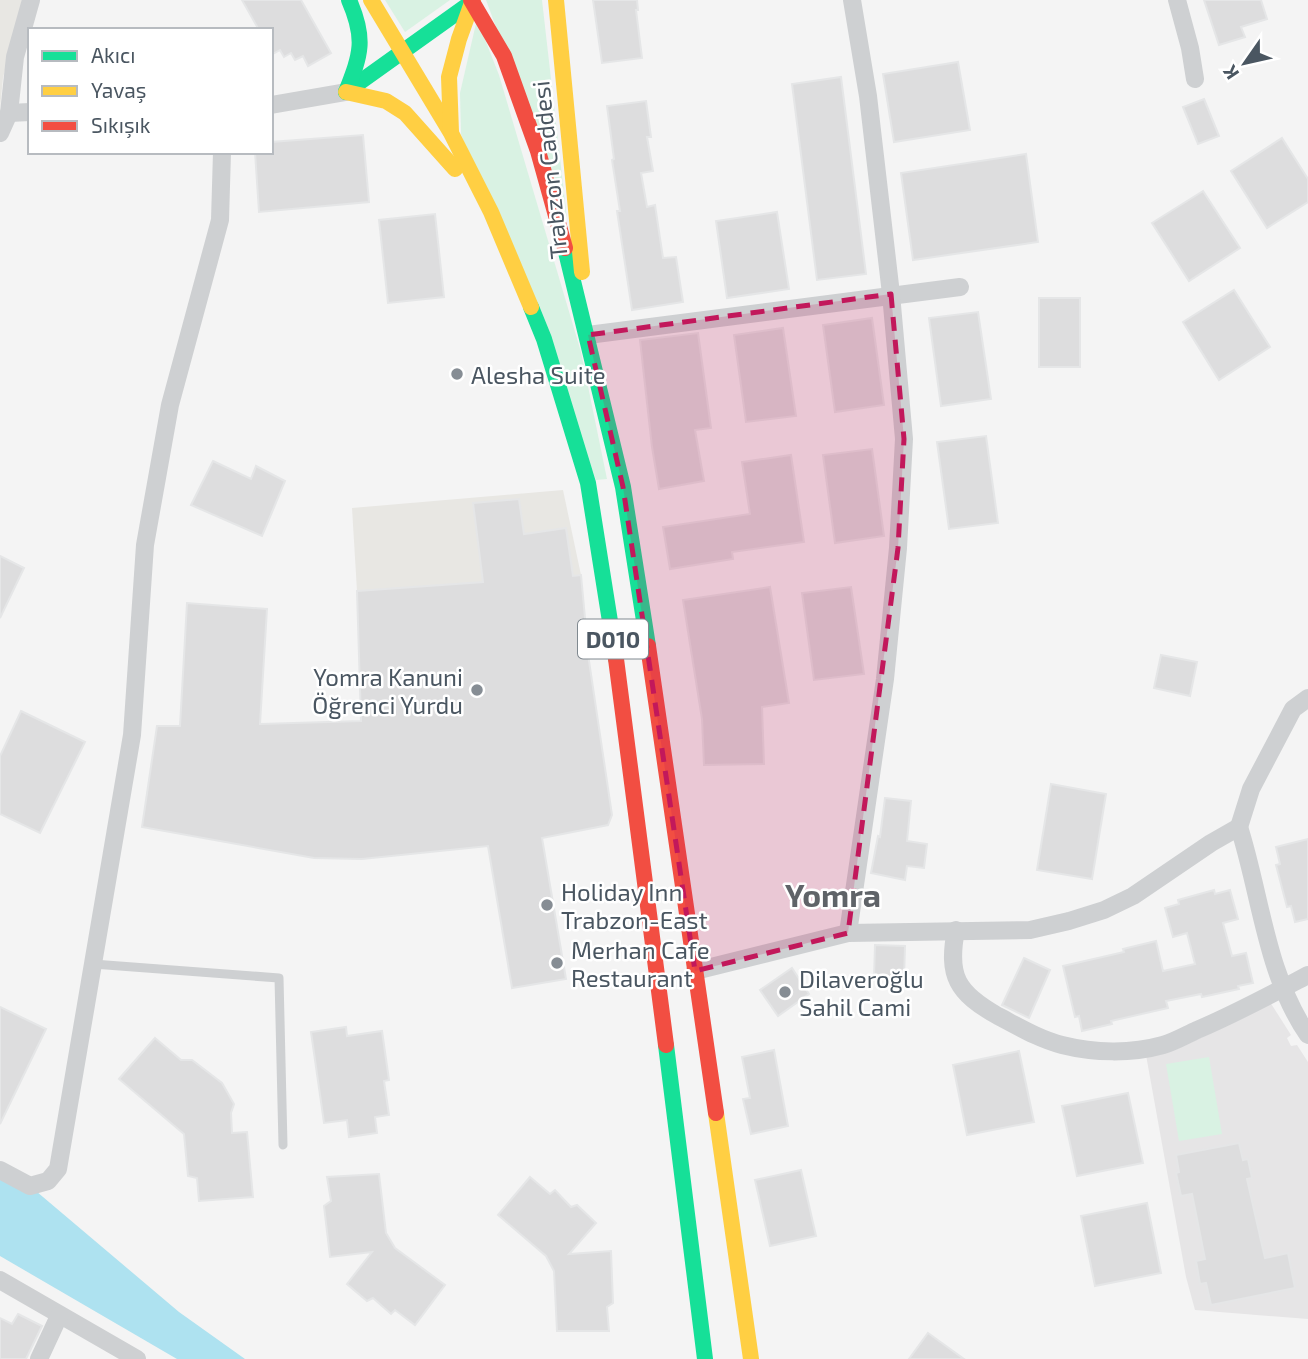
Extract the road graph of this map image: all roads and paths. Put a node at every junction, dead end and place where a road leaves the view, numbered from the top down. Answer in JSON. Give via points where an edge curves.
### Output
{"nodes":[{"id":1,"x":31,"y":0,"type":"edge"},
{"id":2,"x":349,"y":0,"type":"edge"},
{"id":3,"x":371,"y":0,"type":"edge"},
{"id":4,"x":556,"y":0,"type":"edge"},
{"id":5,"x":852,"y":0,"type":"edge"},
{"id":6,"x":1177,"y":0,"type":"edge"},
{"id":7,"x":472,"y":1,"type":"edge"},
{"id":8,"x":402,"y":51,"type":"junction"},
{"id":9,"x":1195,"y":79,"type":"dead end"},
{"id":10,"x":346,"y":92,"type":"junction"},
{"id":11,"x":273,"y":105,"type":"edge"},
{"id":12,"x":28,"y":112,"type":"edge"},
{"id":13,"x":9,"y":113,"type":"junction"},
{"id":14,"x":0,"y":133,"type":"edge"},
{"id":15,"x":451,"y":133,"type":"junction"},
{"id":16,"x":222,"y":154,"type":"edge"},
{"id":17,"x":491,"y":212,"type":"junction"},
{"id":18,"x":960,"y":287,"type":"dead end"},
{"id":19,"x":891,"y":294,"type":"junction"},
{"id":20,"x":588,"y":335,"type":"junction"},
{"id":21,"x":1308,"y":698,"type":"edge"},
{"id":22,"x":1239,"y":827,"type":"junction"},
{"id":23,"x":956,"y":930,"type":"junction"},
{"id":24,"x":848,"y":933,"type":"junction"},
{"id":25,"x":93,"y":964,"type":"junction"},
{"id":26,"x":695,"y":971,"type":"junction"},
{"id":27,"x":1308,"y":975,"type":"edge"},
{"id":28,"x":1283,"y":988,"type":"junction"},
{"id":29,"x":1308,"y":1035,"type":"edge"},
{"id":30,"x":283,"y":1145,"type":"dead end"},
{"id":31,"x":0,"y":1170,"type":"edge"},
{"id":32,"x":0,"y":1280,"type":"edge"},
{"id":33,"x":59,"y":1316,"type":"junction"},
{"id":34,"x":39,"y":1359,"type":"edge"},
{"id":35,"x":137,"y":1359,"type":"edge"},
{"id":36,"x":705,"y":1359,"type":"edge"},
{"id":37,"x":751,"y":1359,"type":"edge"}],
"edges":[{"from":1,"to":13,"type":"street","via":[[15,57]]},
{"from":2,"to":10,"type":"main road","via":[[363,37],[362,53]]},
{"from":3,"to":8,"type":"main road","number":"D010"},
{"from":4,"to":20,"type":"main road","name":"Trabzon Caddesi"},
{"from":5,"to":19,"type":"street"},
{"from":6,"to":9,"type":"street"},
{"from":7,"to":8,"type":"main road"},
{"from":7,"to":15,"type":"main road","via":[[449,77]]},
{"from":7,"to":20,"type":"main road","number":"D010","via":[[504,55],[525,112]]},
{"from":8,"to":10,"type":"main road"},
{"from":8,"to":15,"type":"main road","number":"D010"},
{"from":10,"to":11,"type":"street"},
{"from":10,"to":17,"type":"main road","via":[[386,101],[405,113]]},
{"from":12,"to":13,"type":"street"},
{"from":13,"to":14,"type":"street"},
{"from":15,"to":17,"type":"main road","number":"D010"},
{"from":16,"to":25,"type":"street","via":[[220,220],[170,405],[145,545],[132,735]]},
{"from":17,"to":36,"type":"main road","number":"D010","via":[[544,339],[588,483],[620,683]]},
{"from":18,"to":19,"type":"street"},
{"from":19,"to":20,"type":"street"},
{"from":19,"to":24,"type":"street","via":[[904,439],[898,548],[885,679]]},
{"from":20,"to":26,"type":"main road","number":"D010","via":[[625,500]]},
{"from":21,"to":22,"type":"street","via":[[1287,720],[1251,789]]},
{"from":22,"to":23,"type":"street","via":[[1104,910],[1030,930]]},
{"from":22,"to":28,"type":"street"},
{"from":23,"to":24,"type":"street"},
{"from":23,"to":28,"type":"street","via":[[953,974],[966,993],[1032,1035],[1062,1045],[1109,1052],[1164,1045]]},
{"from":24,"to":26,"type":"street"},
{"from":25,"to":30,"type":"lane","via":[[279,978]]},
{"from":25,"to":31,"type":"street","via":[[58,1169],[48,1181],[30,1186]]},
{"from":26,"to":37,"type":"main road","number":"D010"},
{"from":27,"to":28,"type":"street"},
{"from":28,"to":29,"type":"street"},
{"from":32,"to":33,"type":"street"},
{"from":33,"to":34,"type":"street"},
{"from":33,"to":35,"type":"street"}]}
